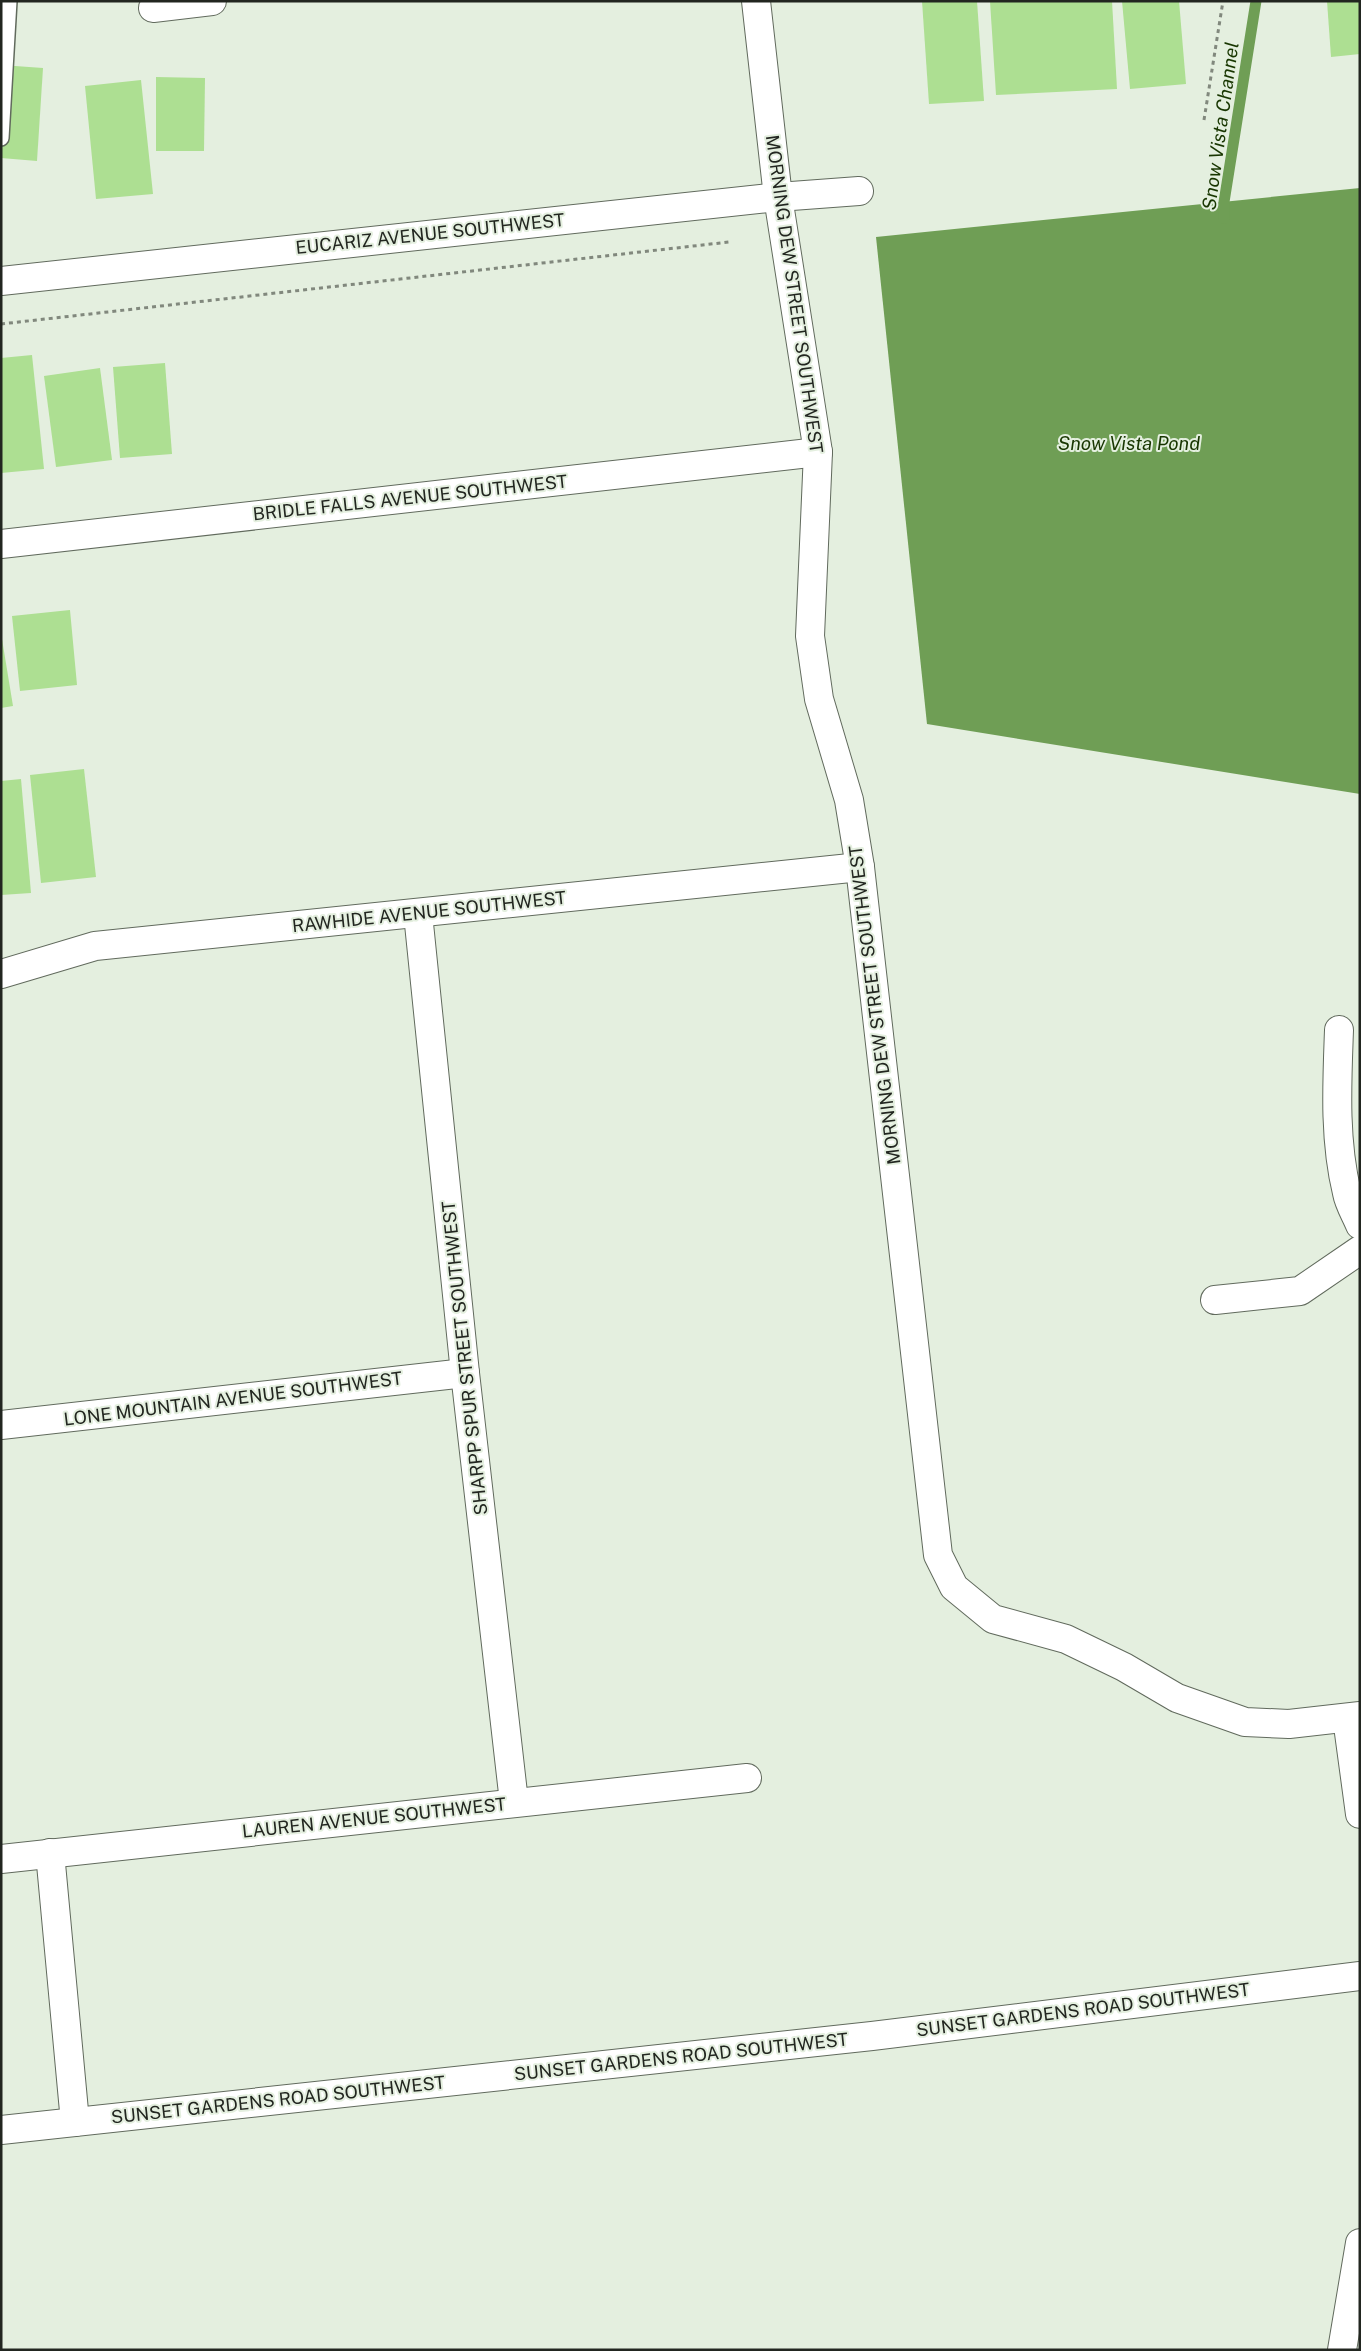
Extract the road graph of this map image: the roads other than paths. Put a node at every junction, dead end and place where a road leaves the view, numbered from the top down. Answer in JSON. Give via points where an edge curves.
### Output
{"nodes":[{"id":1,"x":8,"y":1,"type":"edge"},
{"id":2,"x":212,"y":1,"type":"edge"},
{"id":3,"x":756,"y":1,"type":"edge"},
{"id":4,"x":153,"y":8,"type":"dead end"},
{"id":5,"x":1,"y":138,"type":"edge"},
{"id":6,"x":859,"y":191,"type":"dead end"},
{"id":7,"x":778,"y":197,"type":"junction"},
{"id":8,"x":1,"y":281,"type":"edge"},
{"id":9,"x":818,"y":452,"type":"junction"},
{"id":10,"x":1,"y":544,"type":"edge"},
{"id":11,"x":860,"y":867,"type":"junction"},
{"id":12,"x":418,"y":914,"type":"junction"},
{"id":13,"x":1,"y":974,"type":"edge"},
{"id":14,"x":1338,"y":1030,"type":"dead end"},
{"id":15,"x":1360,"y":1225,"type":"edge"},
{"id":16,"x":1360,"y":1250,"type":"edge"},
{"id":17,"x":1215,"y":1300,"type":"dead end"},
{"id":18,"x":465,"y":1373,"type":"junction"},
{"id":19,"x":1,"y":1425,"type":"edge"},
{"id":20,"x":1354,"y":1717,"type":"edge"},
{"id":21,"x":747,"y":1778,"type":"dead end"},
{"id":22,"x":514,"y":1802,"type":"junction"},
{"id":23,"x":1360,"y":1814,"type":"edge"},
{"id":24,"x":50,"y":1853,"type":"junction"},
{"id":25,"x":1,"y":1859,"type":"edge"},
{"id":26,"x":1360,"y":1976,"type":"edge"},
{"id":27,"x":75,"y":2122,"type":"junction"},
{"id":28,"x":1,"y":2130,"type":"edge"},
{"id":29,"x":1360,"y":2243,"type":"edge"},
{"id":30,"x":1342,"y":2350,"type":"edge"}],
"edges":[{"from":1,"to":5,"type":"lane"},
{"from":2,"to":4,"type":"street"},
{"from":3,"to":7,"type":"street","name":"MORNING DEW STREET SOUTHWEST"},
{"from":6,"to":7,"type":"street","name":"EUCARIZ AVENUE SOUTHWEST"},
{"from":7,"to":8,"type":"street","name":"EUCARIZ AVENUE SOUTHWEST"},
{"from":7,"to":9,"type":"street","name":"MORNING DEW STREET SOUTHWEST"},
{"from":9,"to":10,"type":"street","name":"BRIDLE FALLS AVENUE SOUTHWEST"},
{"from":9,"to":11,"type":"street","name":"MORNING DEW STREET SOUTHWEST","via":[[810,636],[819,699],[849,800]]},
{"from":11,"to":12,"type":"street","name":"RAWHIDE AVENUE SOUTHWEST"},
{"from":11,"to":20,"type":"street","name":"MORNING DEW STREET SOUTHWEST","via":[[938,1555],[954,1587],[993,1619],[1066,1638],[1177,1698],[1245,1722],[1288,1724]]},
{"from":12,"to":13,"type":"street","name":"RAWHIDE AVENUE SOUTHWEST","via":[[95,946]]},
{"from":12,"to":18,"type":"street","name":"SHARPP SPUR STREET SOUTHWEST"},
{"from":14,"to":15,"type":"street","via":[[1336,1108],[1341,1155],[1347,1195]]},
{"from":16,"to":17,"type":"street","via":[[1300,1291]]},
{"from":18,"to":19,"type":"street","name":"LONE MOUNTAIN AVENUE SOUTHWEST"},
{"from":18,"to":22,"type":"street","name":"SHARPP SPUR STREET SOUTHWEST"},
{"from":20,"to":23,"type":"street"},
{"from":21,"to":22,"type":"street","name":"LAUREN AVENUE SOUTHWEST"},
{"from":22,"to":24,"type":"street","name":"LAUREN AVENUE SOUTHWEST"},
{"from":24,"to":25,"type":"street","name":"LAUREN AVENUE SOUTHWEST"},
{"from":24,"to":27,"type":"street"},
{"from":26,"to":27,"type":"street","name":"SUNSET GARDENS ROAD SOUTHWEST","via":[[872,2036]]},
{"from":27,"to":28,"type":"street","name":"SUNSET GARDENS ROAD SOUTHWEST"},
{"from":29,"to":30,"type":"street"}]}
